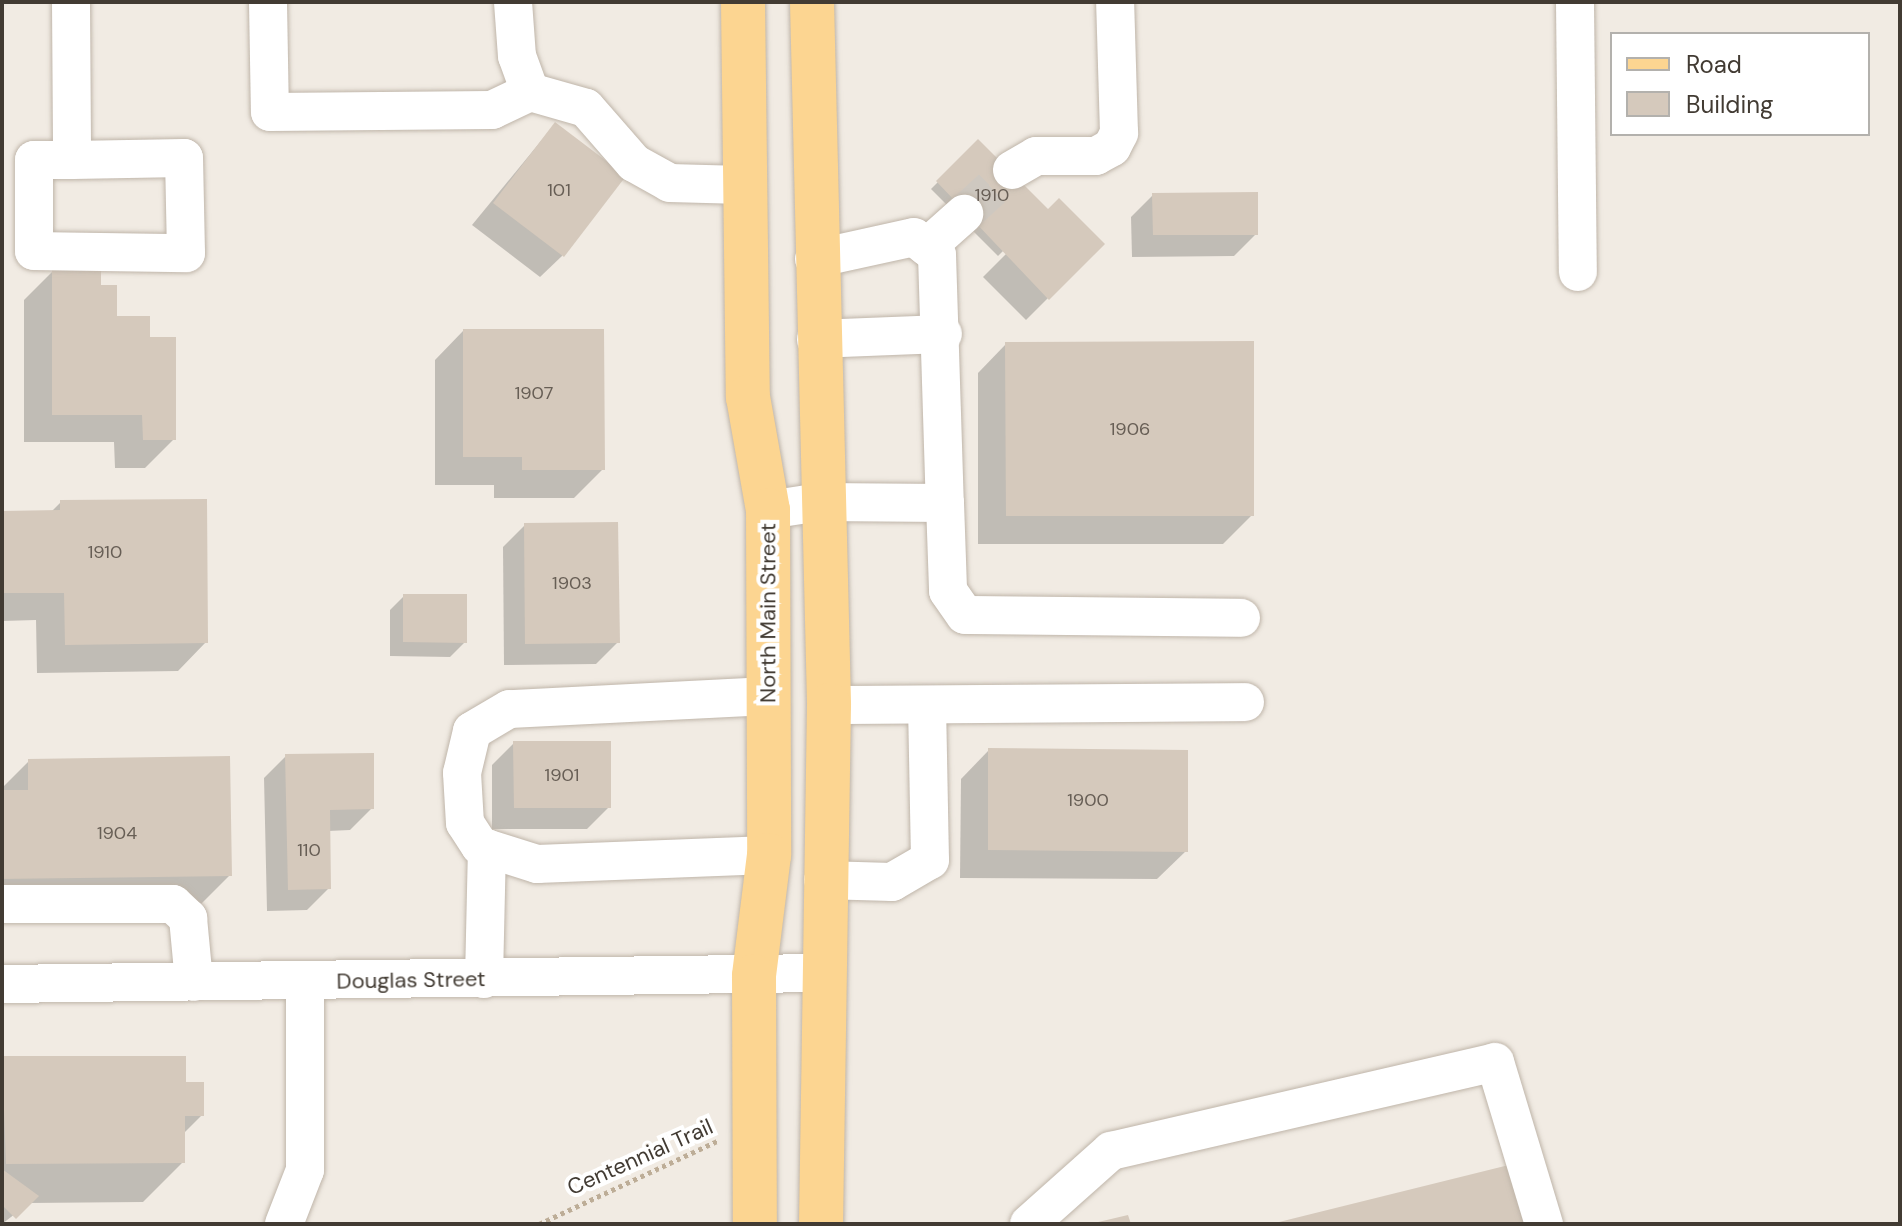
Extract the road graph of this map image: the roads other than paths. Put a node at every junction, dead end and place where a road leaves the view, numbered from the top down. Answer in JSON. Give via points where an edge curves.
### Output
{"nodes":[{"id":1,"x":71,"y":2,"type":"edge"},
{"id":2,"x":268,"y":2,"type":"edge"},
{"id":3,"x":513,"y":2,"type":"edge"},
{"id":4,"x":743,"y":2,"type":"edge"},
{"id":5,"x":812,"y":2,"type":"edge"},
{"id":6,"x":1115,"y":2,"type":"edge"},
{"id":7,"x":1575,"y":2,"type":"edge"},
{"id":8,"x":530,"y":92,"type":"junction"},
{"id":9,"x":72,"y":160,"type":"junction"},
{"id":10,"x":1012,"y":170,"type":"tunnel mouth"},
{"id":11,"x":742,"y":185,"type":"junction"},
{"id":12,"x":964,"y":214,"type":"tunnel mouth"},
{"id":13,"x":927,"y":247,"type":"junction"},
{"id":14,"x":814,"y":259,"type":"junction"},
{"id":15,"x":1578,"y":272,"type":"dead end"},
{"id":16,"x":943,"y":334,"type":"junction"},
{"id":17,"x":816,"y":339,"type":"junction"},
{"id":18,"x":820,"y":502,"type":"junction"},
{"id":19,"x":945,"y":503,"type":"junction"},
{"id":20,"x":768,"y":510,"type":"junction"},
{"id":21,"x":1241,"y":618,"type":"dead end"},
{"id":22,"x":768,"y":696,"type":"junction"},
{"id":23,"x":1245,"y":702,"type":"dead end"},
{"id":24,"x":829,"y":705,"type":"junction"},
{"id":25,"x":927,"y":705,"type":"junction"},
{"id":26,"x":487,"y":848,"type":"junction"},
{"id":27,"x":769,"y":855,"type":"junction"},
{"id":28,"x":823,"y":880,"type":"junction"},
{"id":29,"x":2,"y":904,"type":"edge"},
{"id":30,"x":820,"y":973,"type":"junction"},
{"id":31,"x":754,"y":976,"type":"junction"},
{"id":32,"x":484,"y":979,"type":"junction"},
{"id":33,"x":305,"y":981,"type":"junction"},
{"id":34,"x":194,"y":982,"type":"junction"},
{"id":35,"x":2,"y":984,"type":"edge"},
{"id":36,"x":284,"y":1224,"type":"edge"},
{"id":37,"x":755,"y":1224,"type":"edge"},
{"id":38,"x":821,"y":1224,"type":"edge"},
{"id":39,"x":1029,"y":1224,"type":"edge"},
{"id":40,"x":1544,"y":1224,"type":"edge"}],
"edges":[{"from":1,"to":9,"type":"street"},
{"from":2,"to":8,"type":"street","via":[[270,112],[492,110]]},
{"from":3,"to":8,"type":"street","via":[[517,56]]},
{"from":4,"to":11,"type":"main road","name":"North Main Street"},
{"from":5,"to":14,"type":"main road"},
{"from":6,"to":10,"type":"street","via":[[1119,133],[1112,147],[1096,156],[1036,156]]},
{"from":7,"to":15,"type":"street"},
{"from":8,"to":11,"type":"street","via":[[586,108],[634,163],[670,183]]},
{"from":9,"to":9,"type":"street","via":[[34,160],[34,251],[186,253],[184,158]]},
{"from":11,"to":20,"type":"main road","name":"North Main Street","via":[[748,397]]},
{"from":12,"to":13,"type":"street"},
{"from":13,"to":14,"type":"street","via":[[914,237]]},
{"from":13,"to":16,"type":"street","via":[[937,255]]},
{"from":14,"to":17,"type":"main road"},
{"from":16,"to":17,"type":"street"},
{"from":16,"to":19,"type":"street"},
{"from":17,"to":18,"type":"main road"},
{"from":18,"to":19,"type":"street"},
{"from":18,"to":20,"type":"street"},
{"from":18,"to":24,"type":"main road"},
{"from":19,"to":21,"type":"street","via":[[948,591],[965,615]]},
{"from":20,"to":22,"type":"main road","name":"North Main Street"},
{"from":22,"to":26,"type":"street","via":[[509,709],[472,731],[462,773],[465,823]]},
{"from":22,"to":27,"type":"main road","name":"North Main Street"},
{"from":23,"to":25,"type":"street"},
{"from":24,"to":25,"type":"street"},
{"from":24,"to":28,"type":"main road"},
{"from":25,"to":28,"type":"street","via":[[930,860],[892,882]]},
{"from":26,"to":27,"type":"street","via":[[537,864]]},
{"from":26,"to":32,"type":"street"},
{"from":27,"to":31,"type":"main road","name":"North Main Street"},
{"from":28,"to":30,"type":"main road"},
{"from":29,"to":34,"type":"street","via":[[173,904],[188,918]]},
{"from":30,"to":31,"type":"street","name":"Douglas Street"},
{"from":30,"to":38,"type":"main road"},
{"from":31,"to":32,"type":"street","name":"Douglas Street"},
{"from":31,"to":37,"type":"main road","name":"North Main Street"},
{"from":32,"to":33,"type":"street","name":"Douglas Street"},
{"from":33,"to":34,"type":"street","name":"Douglas Street"},
{"from":33,"to":36,"type":"street","via":[[305,1170]]},
{"from":34,"to":35,"type":"street","name":"Douglas Street"},
{"from":39,"to":40,"type":"street","via":[[1111,1151],[1495,1062]]}]}
